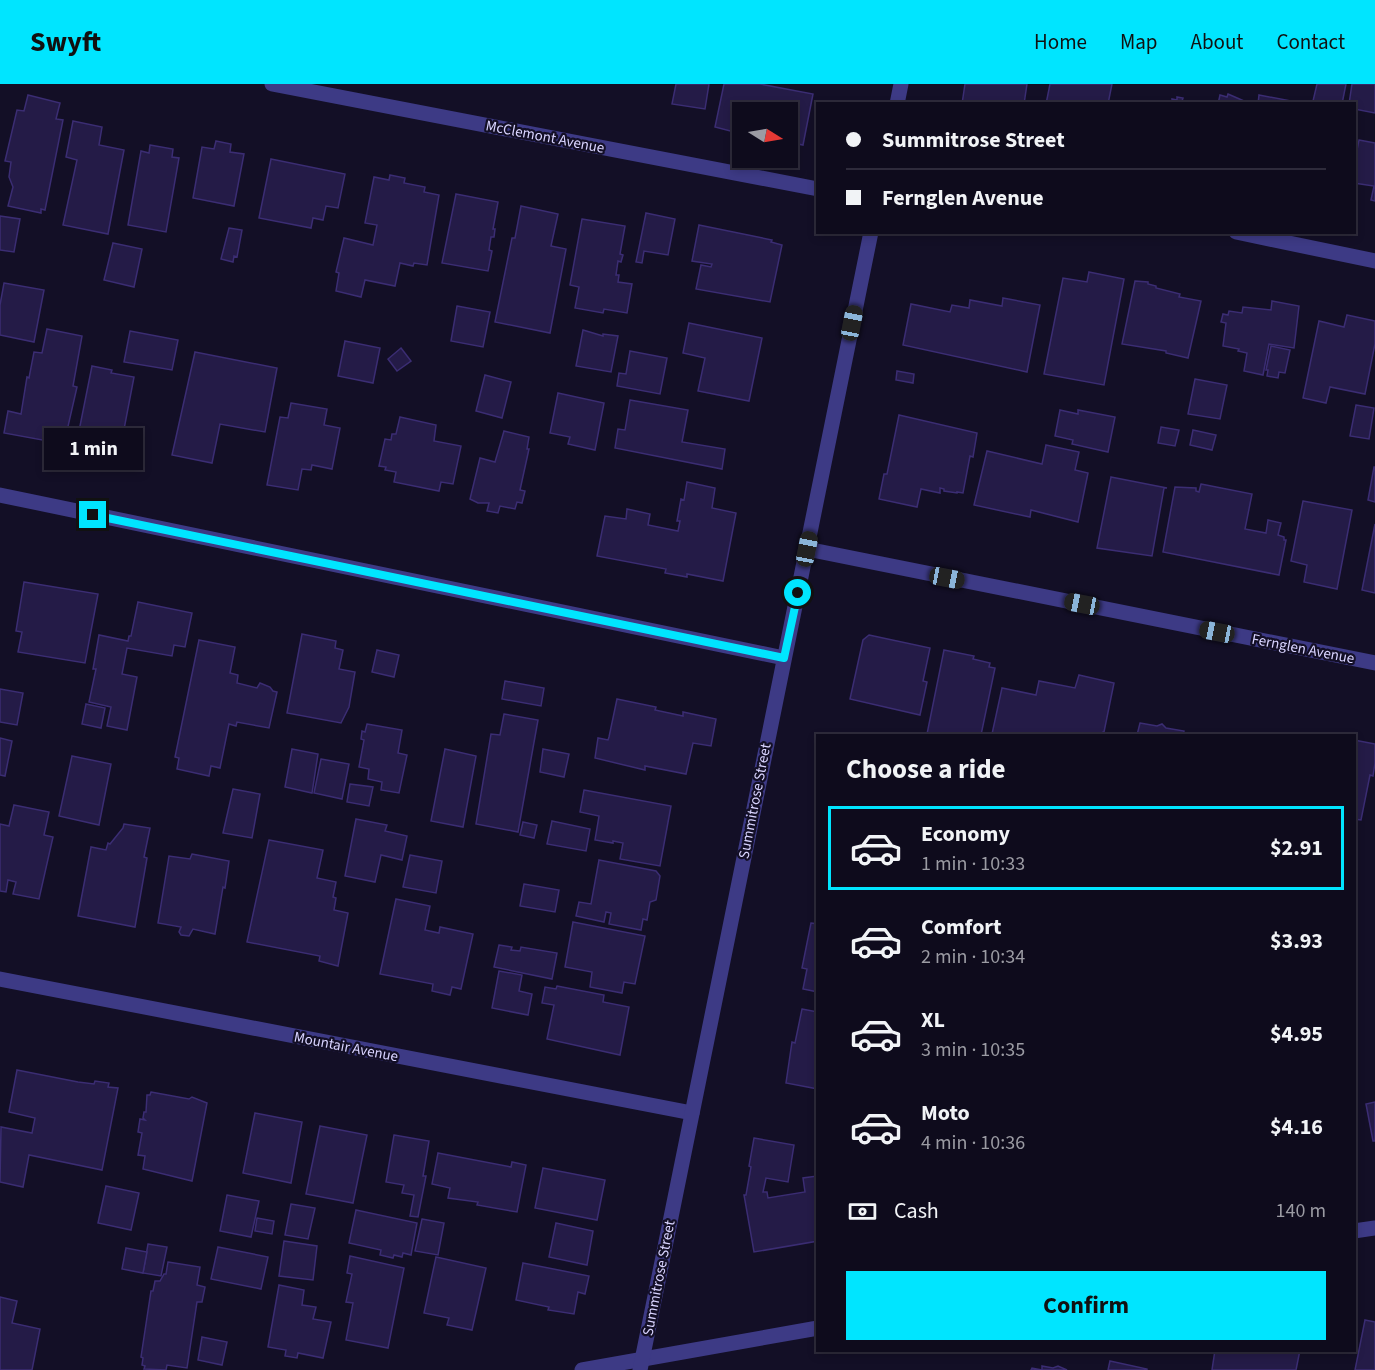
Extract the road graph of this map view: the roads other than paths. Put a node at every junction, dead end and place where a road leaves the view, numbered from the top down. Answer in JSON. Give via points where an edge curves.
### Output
{"nodes":[{"id":1,"x":272,"y":84,"type":"edge"},
{"id":2,"x":901,"y":84,"type":"edge"},
{"id":3,"x":897,"y":102,"type":"edge"},
{"id":4,"x":816,"y":189,"type":"edge"},
{"id":5,"x":870,"y":234,"type":"edge"},
{"id":6,"x":1246,"y":234,"type":"edge"},
{"id":7,"x":1375,"y":261,"type":"edge"},
{"id":8,"x":0,"y":495,"type":"edge"},
{"id":9,"x":807,"y":549,"type":"junction"},
{"id":10,"x":784,"y":658,"type":"junction"},
{"id":11,"x":1375,"y":663,"type":"edge"},
{"id":12,"x":0,"y":979,"type":"edge"},
{"id":13,"x":692,"y":1113,"type":"junction"},
{"id":14,"x":1375,"y":1227,"type":"edge"},
{"id":15,"x":1356,"y":1231,"type":"edge"},
{"id":16,"x":816,"y":1328,"type":"edge"},
{"id":17,"x":641,"y":1364,"type":"edge"},
{"id":18,"x":582,"y":1370,"type":"edge"}],
"edges":[{"from":1,"to":4,"type":"street","name":"McClemont Avenue"},
{"from":2,"to":3,"type":"street"},
{"from":5,"to":9,"type":"street","name":"Summitrose Street"},
{"from":6,"to":7,"type":"street"},
{"from":8,"to":10,"type":"street"},
{"from":9,"to":10,"type":"street","name":"Summitrose Street"},
{"from":9,"to":11,"type":"street","name":"Fernglen Avenue"},
{"from":10,"to":13,"type":"street","name":"Summitrose Street"},
{"from":12,"to":13,"type":"street","name":"Mountair Avenue"},
{"from":13,"to":17,"type":"street","name":"Summitrose Street"},
{"from":14,"to":15,"type":"street"},
{"from":16,"to":17,"type":"street"},
{"from":17,"to":18,"type":"street"}]}
